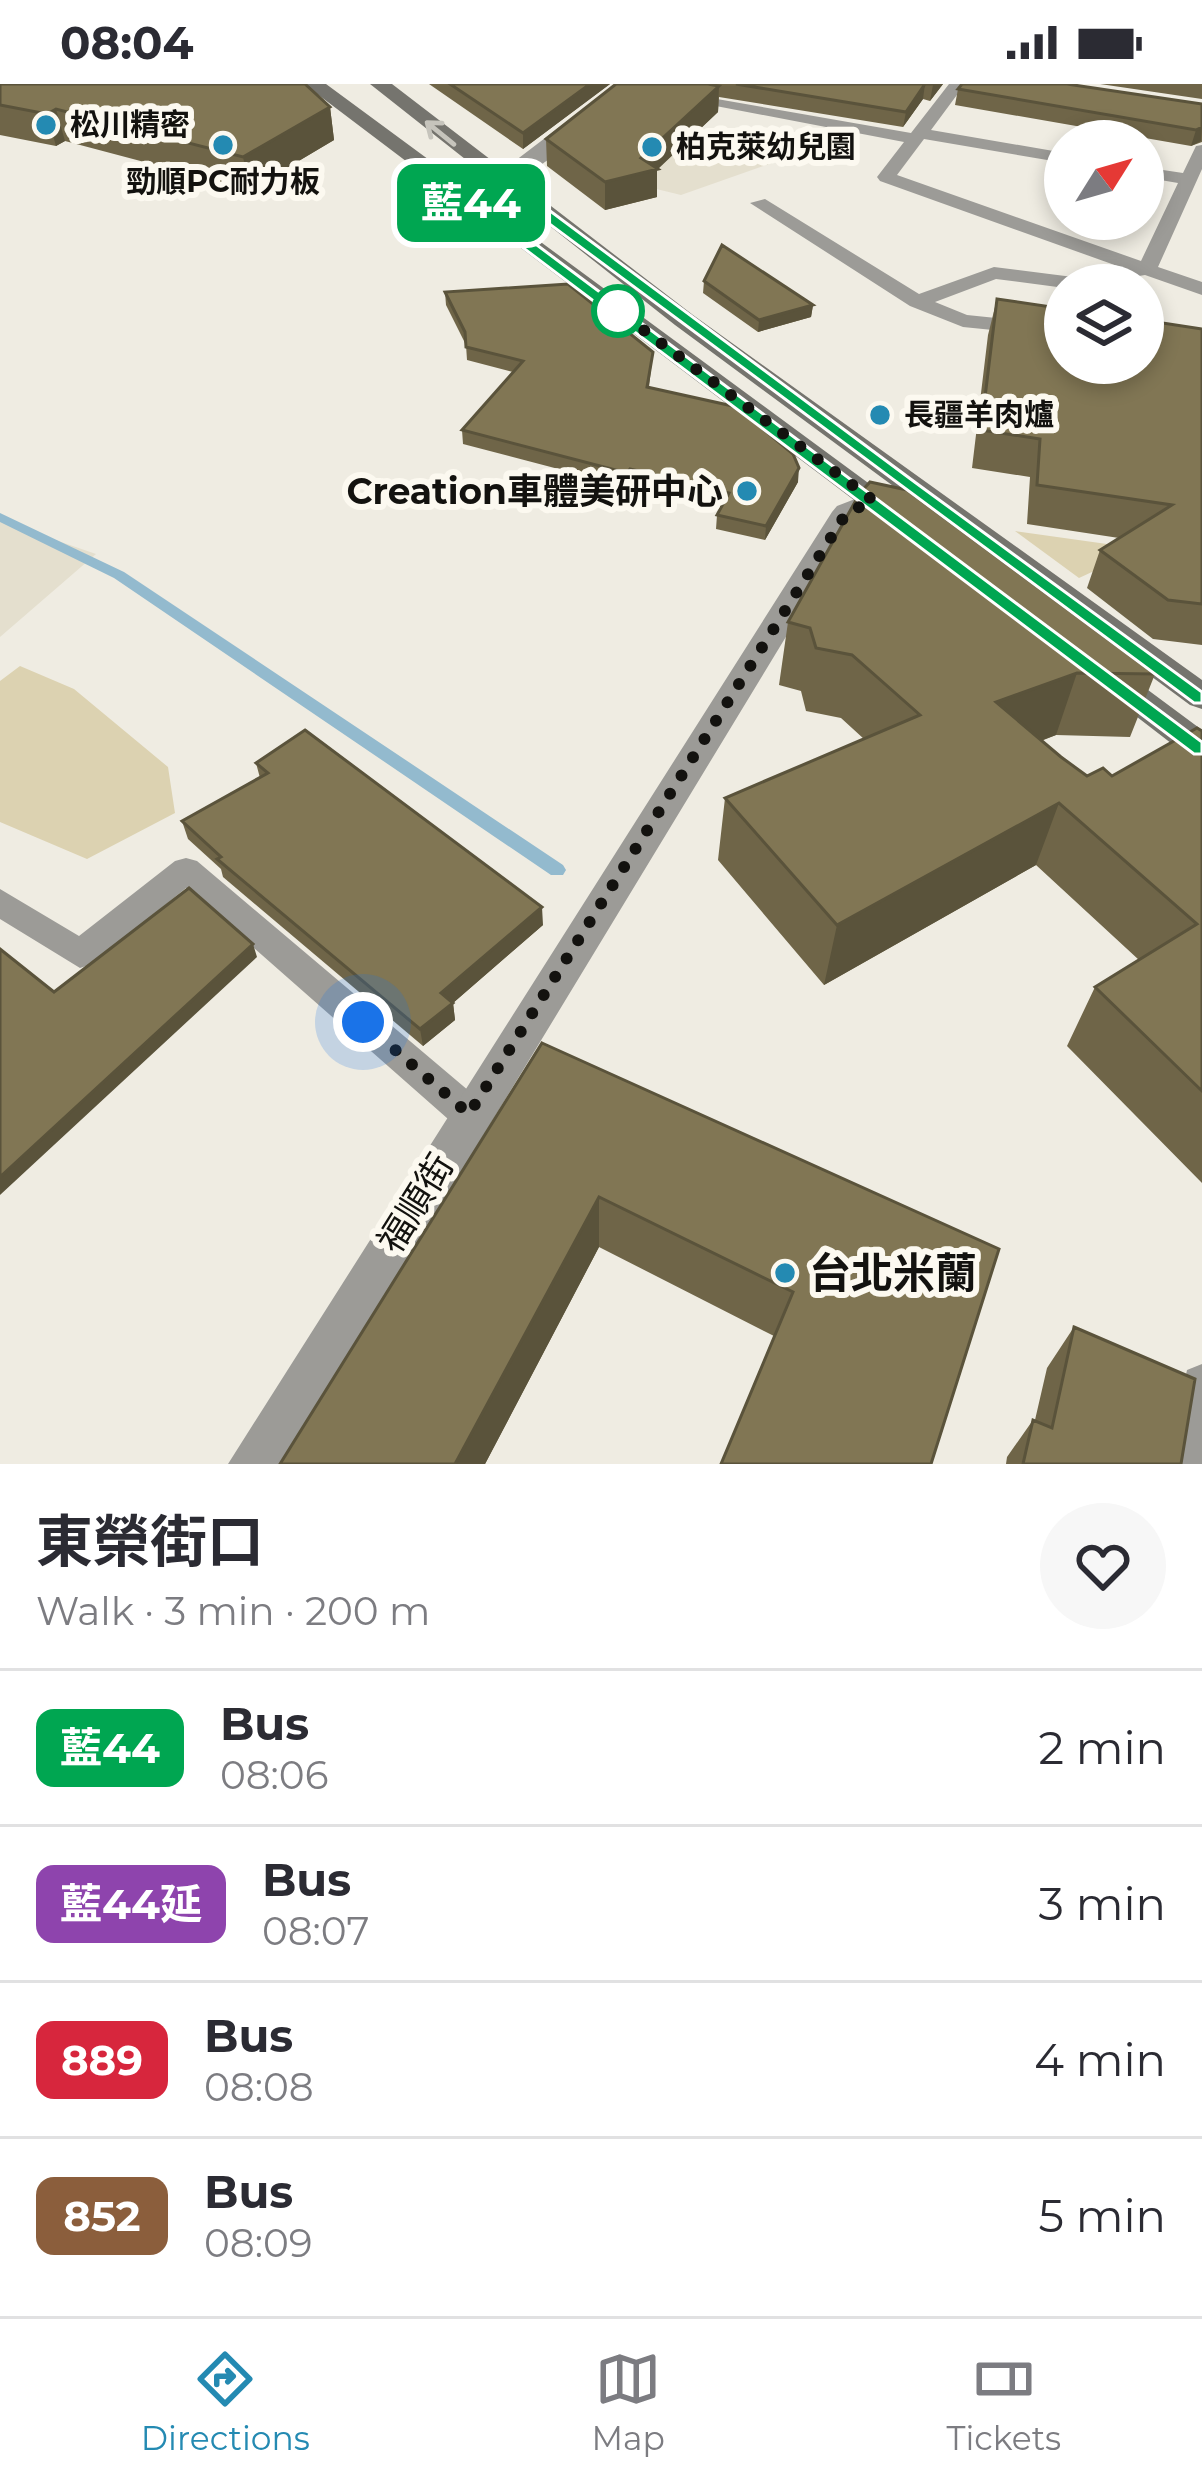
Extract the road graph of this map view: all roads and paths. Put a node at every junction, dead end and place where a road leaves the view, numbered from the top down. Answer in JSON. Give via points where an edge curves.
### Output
{"nodes":[{"id":1,"x":314,"y":84,"type":"edge"},
{"id":2,"x":380,"y":84,"type":"edge"},
{"id":3,"x":957,"y":84,"type":"edge"},
{"id":4,"x":614,"y":90,"type":"edge"},
{"id":5,"x":917,"y":136,"type":"junction"},
{"id":6,"x":1202,"y":150,"type":"edge"},
{"id":7,"x":1044,"y":155,"type":"edge"},
{"id":8,"x":1164,"y":175,"type":"edge"},
{"id":9,"x":1188,"y":179,"type":"junction"},
{"id":10,"x":502,"y":182,"type":"junction"},
{"id":11,"x":468,"y":201,"type":"junction"},
{"id":12,"x":759,"y":203,"type":"dead end"},
{"id":13,"x":1134,"y":264,"type":"edge"},
{"id":14,"x":1150,"y":264,"type":"edge"},
{"id":15,"x":1164,"y":275,"type":"edge"},
{"id":16,"x":1044,"y":279,"type":"edge"},
{"id":17,"x":1202,"y":289,"type":"edge"},
{"id":18,"x":917,"y":302,"type":"junction"},
{"id":19,"x":1044,"y":329,"type":"edge"},
{"id":20,"x":892,"y":494,"type":"junction"},
{"id":21,"x":920,"y":536,"type":"edge"},
{"id":22,"x":1089,"y":663,"type":"edge"},
{"id":23,"x":1202,"y":697,"type":"edge"},
{"id":24,"x":1202,"y":748,"type":"edge"},
{"id":25,"x":0,"y":902,"type":"edge"},
{"id":26,"x":469,"y":1114,"type":"junction"},
{"id":27,"x":1202,"y":1385,"type":"edge"},
{"id":28,"x":254,"y":1464,"type":"edge"},
{"id":29,"x":1189,"y":1464,"type":"edge"}],
"edges":[{"from":1,"to":11,"type":"street"},
{"from":10,"to":2,"type":"street","one_way":true},
{"from":3,"to":5,"type":"lane"},
{"from":4,"to":5,"type":"lane"},
{"from":4,"to":10,"type":"street"},
{"from":5,"to":7,"type":"lane"},
{"from":5,"to":13,"type":"lane","via":[[886,177]]},
{"from":6,"to":9,"type":"lane"},
{"from":8,"to":9,"type":"lane"},
{"from":9,"to":14,"type":"lane"},
{"from":10,"to":11,"type":"street"},
{"from":10,"to":20,"type":"street"},
{"from":11,"to":20,"type":"street"},
{"from":12,"to":18,"type":"lane"},
{"from":15,"to":17,"type":"lane"},
{"from":16,"to":18,"type":"lane","via":[[994,273]]},
{"from":18,"to":19,"type":"lane","via":[[963,321]]},
{"from":20,"to":21,"type":"street"},
{"from":20,"to":23,"type":"street"},
{"from":20,"to":26,"type":"street","name":"福順街","via":[[847,512]]},
{"from":22,"to":24,"type":"street"},
{"from":25,"to":26,"type":"lane","via":[[80,954],[186,870]]},
{"from":26,"to":28,"type":"street","name":"福順街"},
{"from":27,"to":29,"type":"lane"}]}
